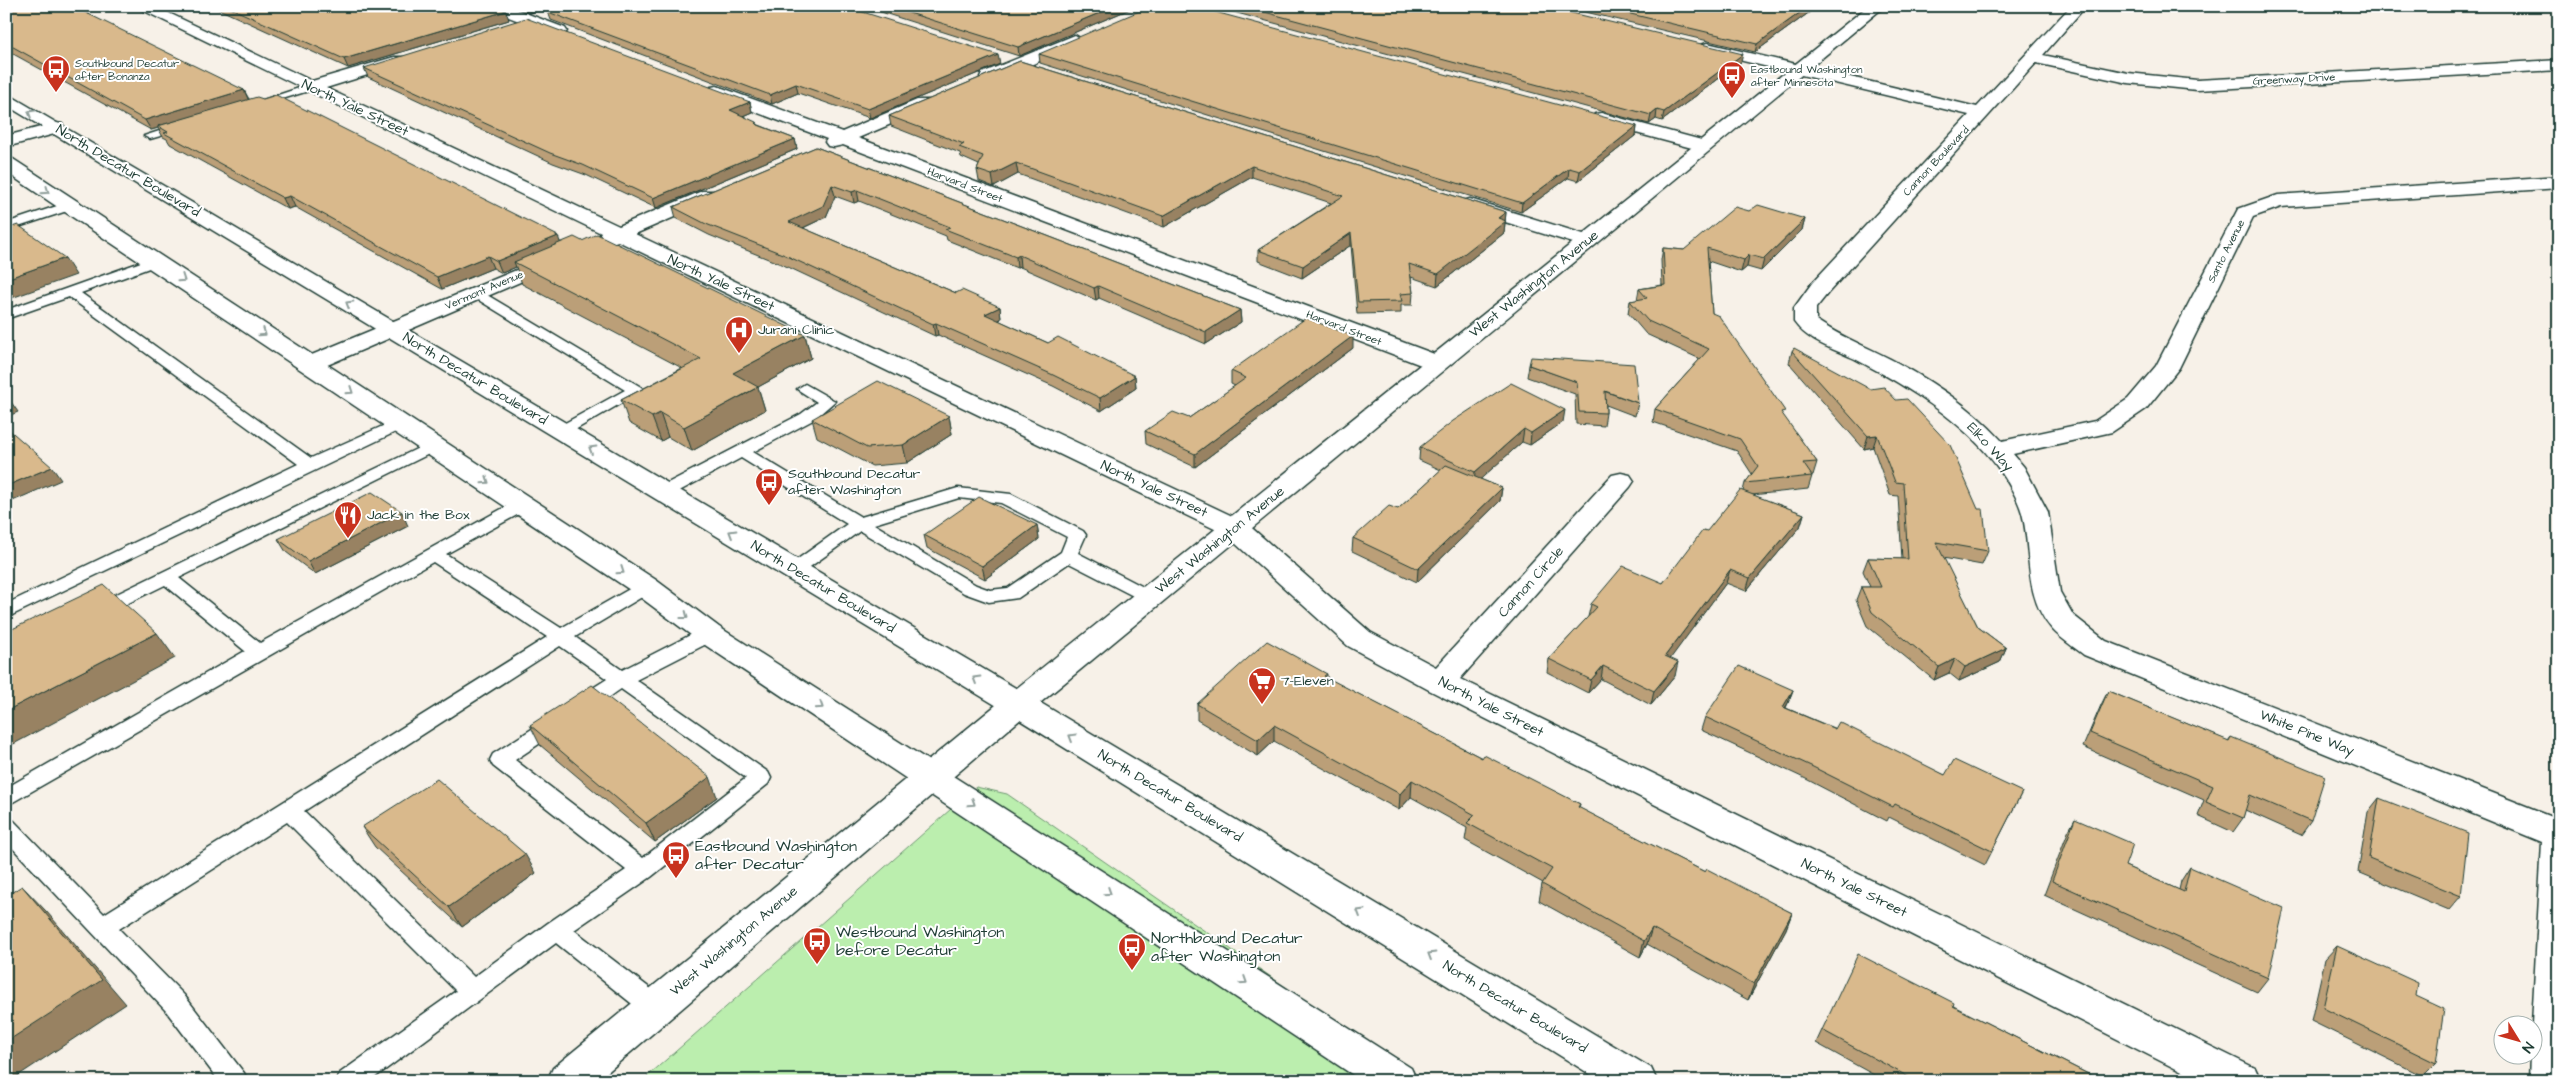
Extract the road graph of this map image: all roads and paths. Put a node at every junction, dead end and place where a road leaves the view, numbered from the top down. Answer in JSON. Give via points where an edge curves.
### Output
{"nodes":[{"id":1,"x":141,"y":6,"type":"edge"},
{"id":2,"x":493,"y":6,"type":"edge"},
{"id":3,"x":1878,"y":6,"type":"edge"},
{"id":4,"x":2079,"y":6,"type":"edge"},
{"id":5,"x":557,"y":12,"type":"edge"},
{"id":6,"x":530,"y":20,"type":"junction"},
{"id":7,"x":501,"y":29,"type":"edge"},
{"id":8,"x":1092,"y":33,"type":"edge"},
{"id":9,"x":576,"y":38,"type":"edge"},
{"id":10,"x":1694,"y":44,"type":"edge"},
{"id":11,"x":991,"y":54,"type":"edge"},
{"id":12,"x":416,"y":55,"type":"edge"},
{"id":13,"x":2032,"y":57,"type":"junction"},
{"id":14,"x":1020,"y":63,"type":"junction"},
{"id":15,"x":2559,"y":65,"type":"edge"},
{"id":16,"x":1799,"y":69,"type":"junction"},
{"id":17,"x":1048,"y":72,"type":"edge"},
{"id":18,"x":704,"y":86,"type":"edge"},
{"id":19,"x":967,"y":86,"type":"edge"},
{"id":20,"x":311,"y":87,"type":"junction"},
{"id":21,"x":940,"y":97,"type":"edge"},
{"id":22,"x":6,"y":98,"type":"edge"},
{"id":23,"x":245,"y":107,"type":"edge"},
{"id":24,"x":1981,"y":113,"type":"junction"},
{"id":25,"x":1588,"y":115,"type":"edge"},
{"id":26,"x":198,"y":122,"type":"edge"},
{"id":27,"x":56,"y":128,"type":"junction"},
{"id":28,"x":150,"y":136,"type":"edge"},
{"id":29,"x":842,"y":138,"type":"junction"},
{"id":30,"x":6,"y":142,"type":"edge"},
{"id":31,"x":1704,"y":146,"type":"junction"},
{"id":32,"x":815,"y":150,"type":"edge"},
{"id":33,"x":6,"y":163,"type":"edge"},
{"id":34,"x":2559,"y":182,"type":"edge"},
{"id":35,"x":726,"y":188,"type":"edge"},
{"id":36,"x":1454,"y":200,"type":"edge"},
{"id":37,"x":69,"y":206,"type":"junction"},
{"id":38,"x":6,"y":227,"type":"edge"},
{"id":39,"x":618,"y":234,"type":"junction"},
{"id":40,"x":1586,"y":241,"type":"junction"},
{"id":41,"x":155,"y":261,"type":"junction"},
{"id":42,"x":71,"y":292,"type":"junction"},
{"id":43,"x":477,"y":293,"type":"junction"},
{"id":44,"x":6,"y":315,"type":"edge"},
{"id":45,"x":1806,"y":322,"type":"joint"},
{"id":46,"x":391,"y":329,"type":"junction"},
{"id":47,"x":1437,"y":363,"type":"junction"},
{"id":48,"x":310,"y":364,"type":"junction"},
{"id":49,"x":804,"y":389,"type":"dead end"},
{"id":50,"x":400,"y":424,"type":"junction"},
{"id":51,"x":562,"y":431,"type":"junction"},
{"id":52,"x":433,"y":446,"type":"junction"},
{"id":53,"x":1996,"y":450,"type":"junction"},
{"id":54,"x":741,"y":451,"type":"junction"},
{"id":55,"x":310,"y":465,"type":"junction"},
{"id":56,"x":1621,"y":481,"type":"dead end"},
{"id":57,"x":664,"y":492,"type":"junction"},
{"id":58,"x":522,"y":505,"type":"junction"},
{"id":59,"x":859,"y":523,"type":"junction"},
{"id":60,"x":1235,"y":528,"type":"junction"},
{"id":61,"x":433,"y":554,"type":"junction"},
{"id":62,"x":1068,"y":555,"type":"junction"},
{"id":63,"x":794,"y":570,"type":"junction"},
{"id":64,"x":166,"y":577,"type":"junction"},
{"id":65,"x":646,"y":587,"type":"junction"},
{"id":66,"x":1149,"y":598,"type":"junction"},
{"id":67,"x":6,"y":612,"type":"edge"},
{"id":68,"x":86,"y":617,"type":"edge"},
{"id":69,"x":2062,"y":622,"type":"joint"},
{"id":70,"x":709,"y":634,"type":"junction"},
{"id":71,"x":560,"y":637,"type":"junction"},
{"id":72,"x":259,"y":652,"type":"junction"},
{"id":73,"x":620,"y":679,"type":"junction"},
{"id":74,"x":1440,"y":682,"type":"junction"},
{"id":75,"x":1018,"y":704,"type":"junction"},
{"id":76,"x":931,"y":777,"type":"junction"},
{"id":77,"x":6,"y":798,"type":"edge"},
{"id":78,"x":289,"y":810,"type":"junction"},
{"id":79,"x":6,"y":826,"type":"edge"},
{"id":80,"x":2559,"y":834,"type":"edge"},
{"id":81,"x":2559,"y":840,"type":"edge"},
{"id":82,"x":643,"y":871,"type":"junction"},
{"id":83,"x":102,"y":927,"type":"junction"},
{"id":84,"x":556,"y":930,"type":"junction"},
{"id":85,"x":472,"y":992,"type":"junction"},
{"id":86,"x":655,"y":1007,"type":"junction"},
{"id":87,"x":235,"y":1081,"type":"edge"},
{"id":88,"x":349,"y":1081,"type":"edge"},
{"id":89,"x":567,"y":1081,"type":"edge"},
{"id":90,"x":1397,"y":1081,"type":"edge"},
{"id":91,"x":1637,"y":1081,"type":"edge"},
{"id":92,"x":2241,"y":1081,"type":"edge"},
{"id":93,"x":2549,"y":1081,"type":"edge"}],
"edges":[{"from":1,"to":20,"type":"street","name":"North Yale Street"},
{"from":2,"to":6,"type":"street"},
{"from":3,"to":16,"type":"street","name":"West Washington Avenue"},
{"from":4,"to":13,"type":"street","name":"Cannon Boulevard"},
{"from":5,"to":6,"type":"street"},
{"from":6,"to":7,"type":"street"},
{"from":6,"to":9,"type":"street"},
{"from":8,"to":14,"type":"street"},
{"from":10,"to":16,"type":"street"},
{"from":11,"to":14,"type":"street"},
{"from":12,"to":20,"type":"street"},
{"from":13,"to":15,"type":"street","name":"Greenway Drive","via":[[2128,78],[2197,85]]},
{"from":13,"to":24,"type":"street","name":"Cannon Boulevard"},
{"from":14,"to":17,"type":"street"},
{"from":14,"to":19,"type":"street"},
{"from":16,"to":24,"type":"street"},
{"from":16,"to":31,"type":"street","name":"West Washington Avenue"},
{"from":18,"to":29,"type":"street","name":"Harvard Street"},
{"from":20,"to":23,"type":"lane"},
{"from":20,"to":39,"type":"street","name":"North Yale Street"},
{"from":21,"to":29,"type":"street"},
{"from":27,"to":22,"type":"street","name":"North Decatur Boulevard","one_way":true},
{"from":24,"to":45,"type":"street","name":"Cannon Boulevard","via":[[1820,288],[1805,308]]},
{"from":25,"to":31,"type":"street"},
{"from":26,"to":28,"type":"lane"},
{"from":27,"to":30,"type":"street"},
{"from":46,"to":27,"type":"street","name":"North Decatur Boulevard","one_way":true},
{"from":29,"to":32,"type":"street"},
{"from":29,"to":47,"type":"street","name":"Harvard Street"},
{"from":31,"to":40,"type":"street","name":"West Washington Avenue"},
{"from":33,"to":37,"type":"street","one_way":true},
{"from":34,"to":53,"type":"street","name":"Santo Avenue","via":[[2278,201],[2245,213],[2167,368],[2137,404],[2103,428]]},
{"from":35,"to":39,"type":"street","name":"Vermont Avenue"},
{"from":36,"to":40,"type":"street"},
{"from":37,"to":38,"type":"lane"},
{"from":37,"to":41,"type":"street"},
{"from":39,"to":43,"type":"street","name":"Vermont Avenue"},
{"from":39,"to":60,"type":"street","name":"North Yale Street"},
{"from":40,"to":47,"type":"street","name":"West Washington Avenue"},
{"from":41,"to":42,"type":"lane"},
{"from":41,"to":48,"type":"street","one_way":true},
{"from":42,"to":44,"type":"lane"},
{"from":42,"to":55,"type":"lane"},
{"from":43,"to":46,"type":"street","name":"Vermont Avenue"},
{"from":43,"to":51,"type":"lane","via":[[636,390]]},
{"from":45,"to":53,"type":"street","name":"Elko Way","via":[[1831,341],[1916,384],[1976,428]]},
{"from":46,"to":48,"type":"street","name":"Vermont Avenue"},
{"from":46,"to":51,"type":"street","name":"North Decatur Boulevard"},
{"from":47,"to":60,"type":"street","name":"West Washington Avenue"},
{"from":48,"to":50,"type":"street","one_way":true},
{"from":49,"to":54,"type":"lane","via":[[827,401],[807,417]]},
{"from":50,"to":52,"type":"street"},
{"from":50,"to":55,"type":"lane"},
{"from":57,"to":51,"type":"street","name":"North Decatur Boulevard","one_way":true},
{"from":52,"to":58,"type":"street","one_way":true},
{"from":52,"to":64,"type":"lane"},
{"from":53,"to":69,"type":"street","name":"Elko Way","via":[[2011,467],[2035,512],[2046,592]]},
{"from":54,"to":57,"type":"lane"},
{"from":54,"to":59,"type":"lane"},
{"from":55,"to":67,"type":"lane"},
{"from":56,"to":74,"type":"street","name":"Cannon Circle"},
{"from":63,"to":57,"type":"street","name":"North Decatur Boulevard","one_way":true},
{"from":58,"to":61,"type":"lane"},
{"from":58,"to":65,"type":"street","one_way":true},
{"from":59,"to":62,"type":"lane","via":[[970,589],[989,596],[1012,594]]},
{"from":59,"to":62,"type":"lane","via":[[958,493],[1006,498],[1077,535]]},
{"from":59,"to":63,"type":"lane"},
{"from":60,"to":66,"type":"street","name":"West Washington Avenue"},
{"from":60,"to":74,"type":"street","name":"North Yale Street","via":[[1359,639]]},
{"from":61,"to":71,"type":"lane"},
{"from":61,"to":72,"type":"lane"},
{"from":62,"to":66,"type":"lane"},
{"from":75,"to":63,"type":"street","name":"North Decatur Boulevard","one_way":true},
{"from":64,"to":68,"type":"lane"},
{"from":64,"to":72,"type":"lane"},
{"from":65,"to":70,"type":"street","one_way":true},
{"from":65,"to":71,"type":"lane"},
{"from":66,"to":75,"type":"street","name":"West Washington Avenue"},
{"from":69,"to":80,"type":"street","name":"White Pine Way","via":[[2095,648]]},
{"from":70,"to":73,"type":"lane"},
{"from":70,"to":76,"type":"street","one_way":true},
{"from":71,"to":73,"type":"lane"},
{"from":71,"to":78,"type":"lane"},
{"from":72,"to":77,"type":"lane"},
{"from":73,"to":82,"type":"lane","via":[[761,778]]},
{"from":73,"to":82,"type":"lane","via":[[500,760]]},
{"from":74,"to":92,"type":"street","name":"North Yale Street"},
{"from":75,"to":76,"type":"street","name":"West Washington Avenue"},
{"from":91,"to":75,"type":"street","name":"North Decatur Boulevard","one_way":true},
{"from":76,"to":86,"type":"street","name":"West Washington Avenue"},
{"from":76,"to":90,"type":"street","one_way":true},
{"from":78,"to":83,"type":"lane"},
{"from":78,"to":85,"type":"lane"},
{"from":79,"to":83,"type":"lane"},
{"from":81,"to":93,"type":"street"},
{"from":82,"to":84,"type":"lane"},
{"from":83,"to":87,"type":"lane","via":[[175,1003]]},
{"from":84,"to":85,"type":"lane"},
{"from":84,"to":86,"type":"lane"},
{"from":85,"to":88,"type":"lane"},
{"from":86,"to":89,"type":"street","name":"West Washington Avenue"}]}
